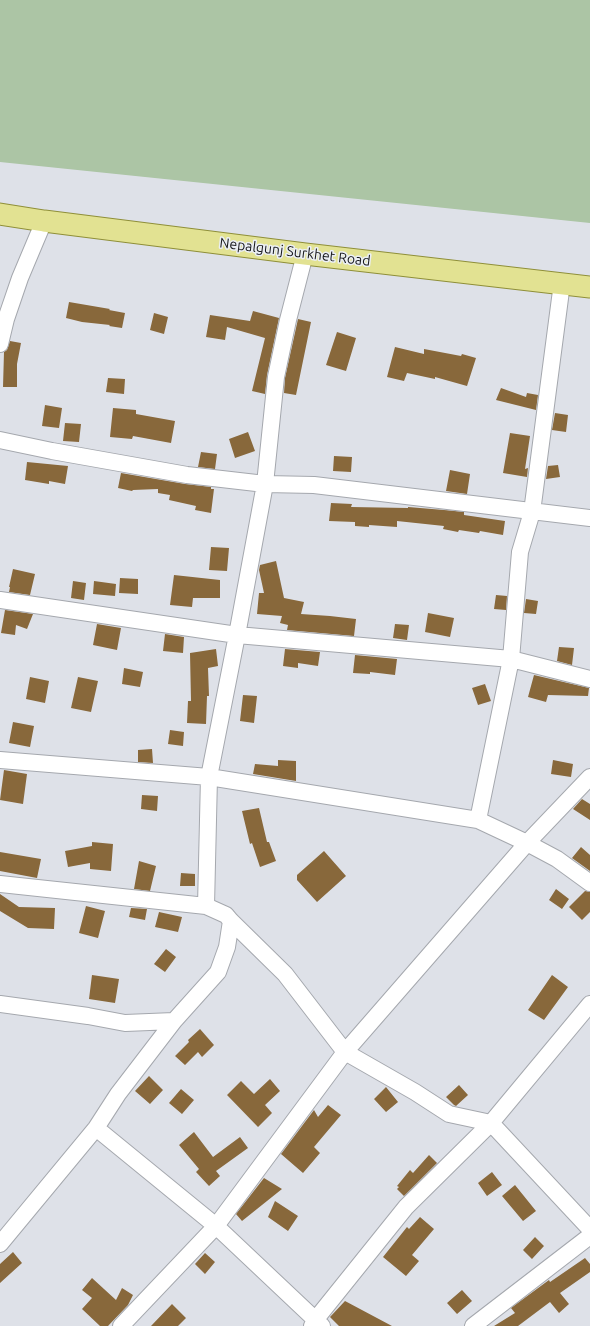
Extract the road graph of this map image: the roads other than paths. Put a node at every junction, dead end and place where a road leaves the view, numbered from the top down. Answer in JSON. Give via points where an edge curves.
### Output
{"nodes":[{"id":1,"x":0,"y":214,"type":"edge"},
{"id":2,"x":44,"y":221,"type":"junction"},
{"id":3,"x":305,"y":254,"type":"junction"},
{"id":4,"x":562,"y":284,"type":"junction"},
{"id":5,"x":590,"y":287,"type":"edge"},
{"id":6,"x":0,"y":344,"type":"edge"},
{"id":7,"x":0,"y":440,"type":"edge"},
{"id":8,"x":265,"y":484,"type":"junction"},
{"id":9,"x":532,"y":512,"type":"junction"},
{"id":10,"x":590,"y":518,"type":"edge"},
{"id":11,"x":0,"y":600,"type":"edge"},
{"id":12,"x":237,"y":635,"type":"junction"},
{"id":13,"x":511,"y":659,"type":"junction"},
{"id":14,"x":590,"y":680,"type":"edge"},
{"id":15,"x":0,"y":760,"type":"edge"},
{"id":16,"x":209,"y":777,"type":"junction"},
{"id":17,"x":590,"y":777,"type":"edge"},
{"id":18,"x":478,"y":820,"type":"junction"},
{"id":19,"x":527,"y":843,"type":"junction"},
{"id":20,"x":590,"y":883,"type":"edge"},
{"id":21,"x":0,"y":884,"type":"edge"},
{"id":22,"x":206,"y":906,"type":"junction"},
{"id":23,"x":231,"y":921,"type":"junction"},
{"id":24,"x":0,"y":1004,"type":"edge"},
{"id":25,"x":590,"y":1004,"type":"edge"},
{"id":26,"x":174,"y":1021,"type":"junction"},
{"id":27,"x":345,"y":1052,"type":"junction"},
{"id":28,"x":490,"y":1123,"type":"junction"},
{"id":29,"x":96,"y":1128,"type":"junction"},
{"id":30,"x":216,"y":1226,"type":"junction"},
{"id":31,"x":590,"y":1229,"type":"edge"},
{"id":32,"x":590,"y":1236,"type":"edge"},
{"id":33,"x":0,"y":1244,"type":"edge"},
{"id":34,"x":317,"y":1324,"type":"edge"},
{"id":35,"x":121,"y":1326,"type":"edge"},
{"id":36,"x":473,"y":1326,"type":"edge"}],
"edges":[{"from":1,"to":2,"type":"main road","name":"Nepalgunj Surkhet Road"},
{"from":2,"to":3,"type":"main road","name":"Nepalgunj Surkhet Road"},
{"from":2,"to":6,"type":"street","via":[[20,278]]},
{"from":3,"to":4,"type":"main road","name":"Nepalgunj Surkhet Road"},
{"from":3,"to":8,"type":"street","via":[[276,377]]},
{"from":4,"to":5,"type":"main road","name":"Nepalgunj Surkhet Road"},
{"from":4,"to":9,"type":"street"},
{"from":7,"to":8,"type":"street","via":[[187,475]]},
{"from":8,"to":9,"type":"street","via":[[314,485]]},
{"from":8,"to":12,"type":"street"},
{"from":9,"to":10,"type":"street"},
{"from":9,"to":13,"type":"street","via":[[520,552]]},
{"from":11,"to":12,"type":"street"},
{"from":12,"to":13,"type":"street"},
{"from":12,"to":16,"type":"street"},
{"from":13,"to":14,"type":"street"},
{"from":13,"to":18,"type":"street"},
{"from":15,"to":16,"type":"street"},
{"from":16,"to":18,"type":"street"},
{"from":16,"to":22,"type":"street"},
{"from":17,"to":19,"type":"street"},
{"from":18,"to":19,"type":"street"},
{"from":19,"to":20,"type":"street","via":[[557,859]]},
{"from":19,"to":27,"type":"street"},
{"from":21,"to":22,"type":"street"},
{"from":22,"to":23,"type":"street","via":[[226,915]]},
{"from":23,"to":26,"type":"street","via":[[227,947],[218,972]]},
{"from":23,"to":27,"type":"street","via":[[285,974]]},
{"from":24,"to":26,"type":"street","via":[[125,1023]]},
{"from":25,"to":28,"type":"street"},
{"from":26,"to":29,"type":"street","via":[[118,1094]]},
{"from":27,"to":28,"type":"street","via":[[449,1114]]},
{"from":27,"to":30,"type":"street"},
{"from":28,"to":31,"type":"street"},
{"from":28,"to":34,"type":"street","via":[[406,1207]]},
{"from":29,"to":30,"type":"street"},
{"from":29,"to":33,"type":"street"},
{"from":30,"to":34,"type":"street"},
{"from":30,"to":35,"type":"street"},
{"from":32,"to":36,"type":"street"}]}
